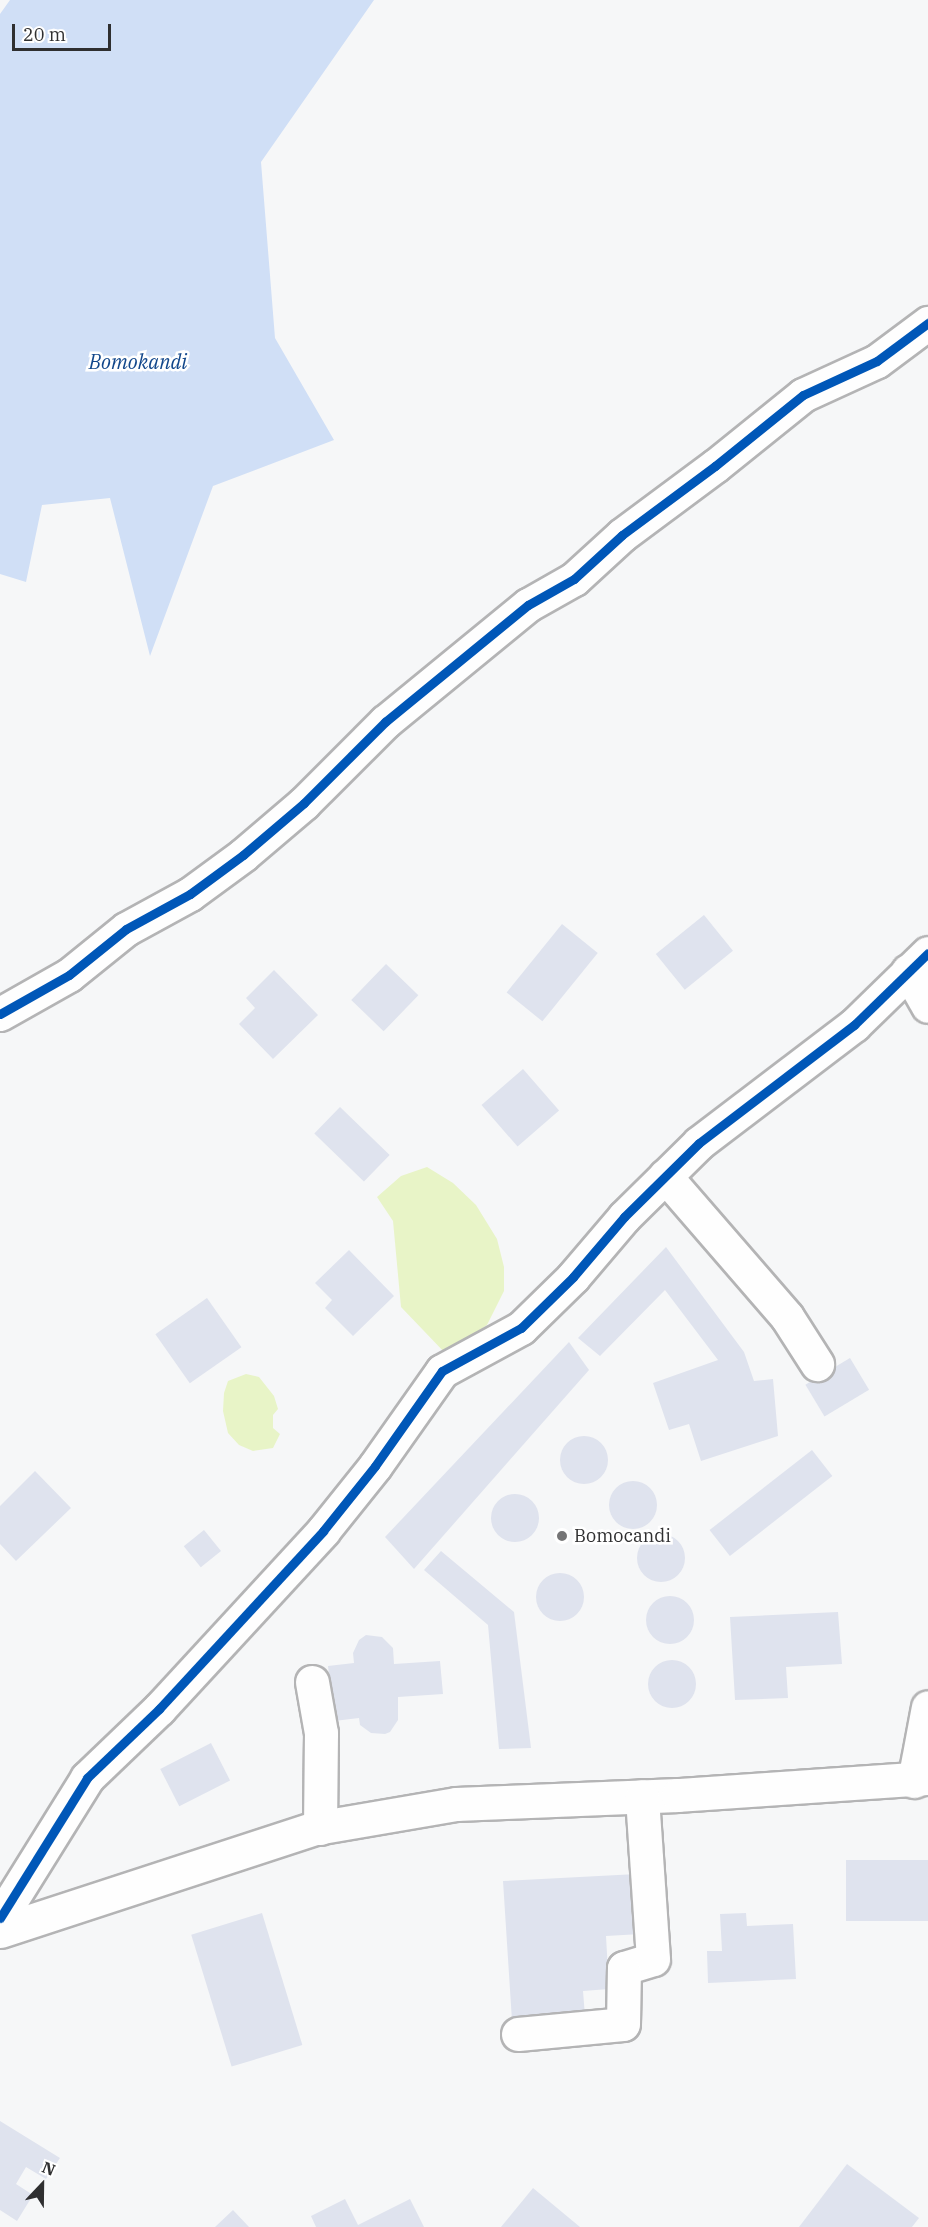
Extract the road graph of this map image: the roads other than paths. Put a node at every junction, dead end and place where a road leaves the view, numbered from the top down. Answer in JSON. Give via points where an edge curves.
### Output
{"nodes":[{"id":1,"x":928,"y":323,"type":"edge"},
{"id":2,"x":918,"y":962,"type":"edge"},
{"id":3,"x":928,"y":1006,"type":"edge"},
{"id":4,"x":0,"y":1014,"type":"edge"},
{"id":5,"x":665,"y":1176,"type":"junction"},
{"id":6,"x":817,"y":1364,"type":"dead end"},
{"id":7,"x":312,"y":1682,"type":"dead end"},
{"id":8,"x":928,"y":1707,"type":"edge"},
{"id":9,"x":921,"y":1779,"type":"edge"},
{"id":10,"x":642,"y":1796,"type":"junction"},
{"id":11,"x":320,"y":1828,"type":"junction"},
{"id":12,"x":0,"y":1918,"type":"edge"},
{"id":13,"x":0,"y":1931,"type":"edge"},
{"id":14,"x":518,"y":2034,"type":"dead end"}],
"edges":[{"from":1,"to":4,"type":"street","via":[[877,361],[803,395],[716,466],[621,535],[574,579],[528,605],[385,722],[304,803],[243,855],[190,894],[126,929],[69,975]]},
{"from":2,"to":3,"type":"street"},
{"from":2,"to":5,"type":"street","via":[[854,1025],[749,1103]]},
{"from":5,"to":6,"type":"street","via":[[787,1317]]},
{"from":5,"to":12,"type":"street","via":[[521,1328],[442,1371],[323,1531],[175,1693],[87,1778]]},
{"from":7,"to":11,"type":"street","via":[[321,1732]]},
{"from":8,"to":9,"type":"street"},
{"from":9,"to":10,"type":"street"},
{"from":10,"to":11,"type":"street","via":[[456,1804]]},
{"from":10,"to":14,"type":"street","via":[[653,1959],[624,1968],[623,2024]]},
{"from":11,"to":13,"type":"street"}]}
